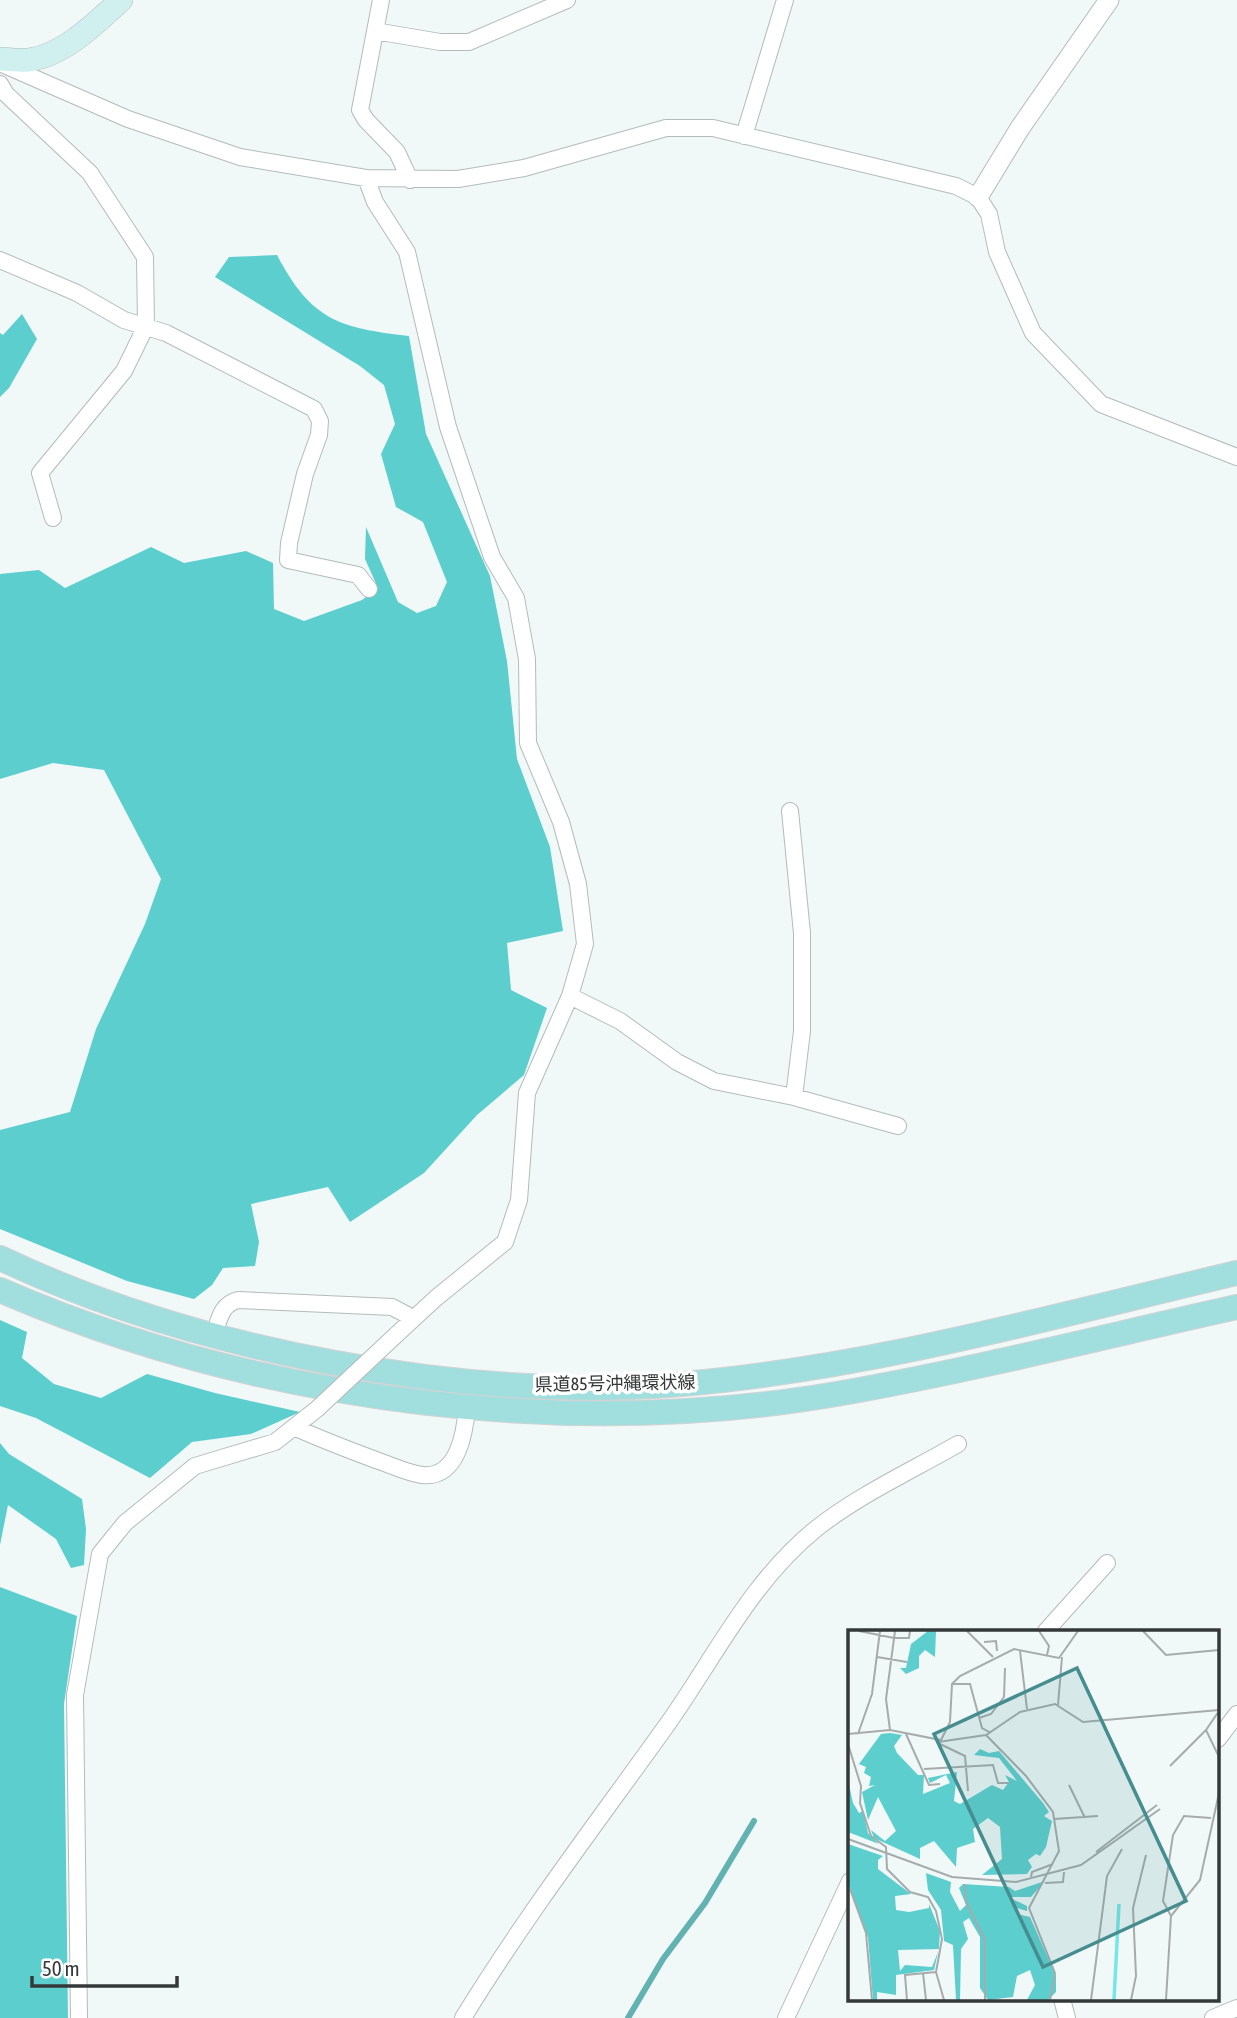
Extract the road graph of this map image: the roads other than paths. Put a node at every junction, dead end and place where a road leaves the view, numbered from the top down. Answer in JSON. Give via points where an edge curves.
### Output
{"nodes":[{"id":1,"x":121,"y":0,"type":"edge"},
{"id":2,"x":381,"y":0,"type":"edge"},
{"id":3,"x":567,"y":0,"type":"edge"},
{"id":4,"x":785,"y":0,"type":"edge"},
{"id":5,"x":1109,"y":0,"type":"edge"},
{"id":6,"x":375,"y":31,"type":"junction"},
{"id":7,"x":0,"y":61,"type":"edge"},
{"id":8,"x":0,"y":84,"type":"edge"},
{"id":9,"x":744,"y":136,"type":"junction"},
{"id":10,"x":366,"y":178,"type":"junction"},
{"id":11,"x":410,"y":180,"type":"junction"},
{"id":12,"x":978,"y":197,"type":"junction"},
{"id":13,"x":0,"y":260,"type":"edge"},
{"id":14,"x":146,"y":326,"type":"junction"},
{"id":15,"x":1237,"y":457,"type":"edge"},
{"id":16,"x":53,"y":518,"type":"dead end"},
{"id":17,"x":369,"y":589,"type":"dead end"},
{"id":18,"x":790,"y":810,"type":"dead end"},
{"id":19,"x":570,"y":996,"type":"junction"},
{"id":20,"x":794,"y":1097,"type":"junction"},
{"id":21,"x":898,"y":1126,"type":"dead end"},
{"id":22,"x":0,"y":1258,"type":"edge"},
{"id":23,"x":1237,"y":1273,"type":"edge"},
{"id":24,"x":0,"y":1290,"type":"edge"},
{"id":25,"x":1237,"y":1307,"type":"edge"},
{"id":26,"x":413,"y":1318,"type":"junction"},
{"id":27,"x":214,"y":1335,"type":"junction"},
{"id":28,"x":467,"y":1407,"type":"junction"},
{"id":29,"x":296,"y":1428,"type":"junction"},
{"id":30,"x":958,"y":1444,"type":"dead end"},
{"id":31,"x":1107,"y":1563,"type":"dead end"},
{"id":32,"x":1047,"y":1630,"type":"edge"},
{"id":33,"x":1237,"y":1714,"type":"edge"},
{"id":34,"x":1220,"y":1736,"type":"edge"},
{"id":35,"x":848,"y":1885,"type":"edge"},
{"id":36,"x":1062,"y":2000,"type":"edge"},
{"id":37,"x":1237,"y":2008,"type":"edge"},
{"id":38,"x":79,"y":2018,"type":"edge"},
{"id":39,"x":463,"y":2018,"type":"edge"},
{"id":40,"x":786,"y":2018,"type":"edge"},
{"id":41,"x":1067,"y":2018,"type":"edge"},
{"id":42,"x":1213,"y":2018,"type":"edge"}],
"edges":[{"from":1,"to":7,"type":"main road","via":[[51,53]]},
{"from":2,"to":6,"type":"street"},
{"from":3,"to":6,"type":"street","via":[[469,42]]},
{"from":4,"to":9,"type":"street"},
{"from":5,"to":12,"type":"street"},
{"from":6,"to":11,"type":"street","via":[[360,110],[397,152]]},
{"from":7,"to":10,"type":"street","via":[[128,119],[240,157]]},
{"from":8,"to":14,"type":"street","via":[[90,173],[145,257]]},
{"from":9,"to":11,"type":"street","via":[[713,128],[666,128],[524,168],[458,179]]},
{"from":9,"to":12,"type":"street","via":[[918,176]]},
{"from":10,"to":11,"type":"street"},
{"from":10,"to":19,"type":"street","via":[[375,202],[407,252],[448,427],[492,557],[516,598],[527,659],[528,743],[561,822],[578,884],[585,944]]},
{"from":12,"to":15,"type":"street","via":[[989,214],[998,252],[1033,333],[1101,404]]},
{"from":13,"to":14,"type":"street","via":[[77,293],[124,320]]},
{"from":14,"to":16,"type":"street","via":[[124,371],[40,473]]},
{"from":14,"to":17,"type":"street","via":[[314,409],[320,421],[319,435],[305,474],[288,560],[358,575]]},
{"from":18,"to":20,"type":"street","via":[[802,945],[802,1031]]},
{"from":19,"to":20,"type":"street","via":[[620,1021],[677,1062],[714,1081]]},
{"from":19,"to":26,"type":"street","via":[[527,1093],[519,1200],[505,1242]]},
{"from":20,"to":21,"type":"street"},
{"from":22,"to":27,"type":"main road","name":"県道85号沖縄環状線","via":[[158,1319]]},
{"from":23,"to":27,"type":"main road","name":"県道85号沖縄環状線","via":[[847,1362],[691,1383],[516,1383],[391,1372]]},
{"from":24,"to":28,"type":"main road","name":"県道85号沖縄環状線","via":[[102,1329],[212,1362],[297,1382]]},
{"from":25,"to":28,"type":"main road","name":"県道85号沖縄環状線","via":[[856,1391],[680,1410],[583,1413]]},
{"from":26,"to":27,"type":"street","via":[[392,1307],[238,1300],[224,1307]]},
{"from":26,"to":29,"type":"street","bridge":true},
{"from":28,"to":29,"type":"street","via":[[461,1446],[452,1462],[425,1476]]},
{"from":29,"to":38,"type":"street","via":[[275,1442],[195,1466],[125,1523],[100,1554],[75,1695]]},
{"from":30,"to":39,"type":"street","via":[[837,1514],[762,1583],[670,1720],[573,1850]]},
{"from":31,"to":32,"type":"street"},
{"from":33,"to":34,"type":"street"},
{"from":35,"to":40,"type":"street"},
{"from":36,"to":41,"type":"street"},
{"from":37,"to":42,"type":"street"}]}
